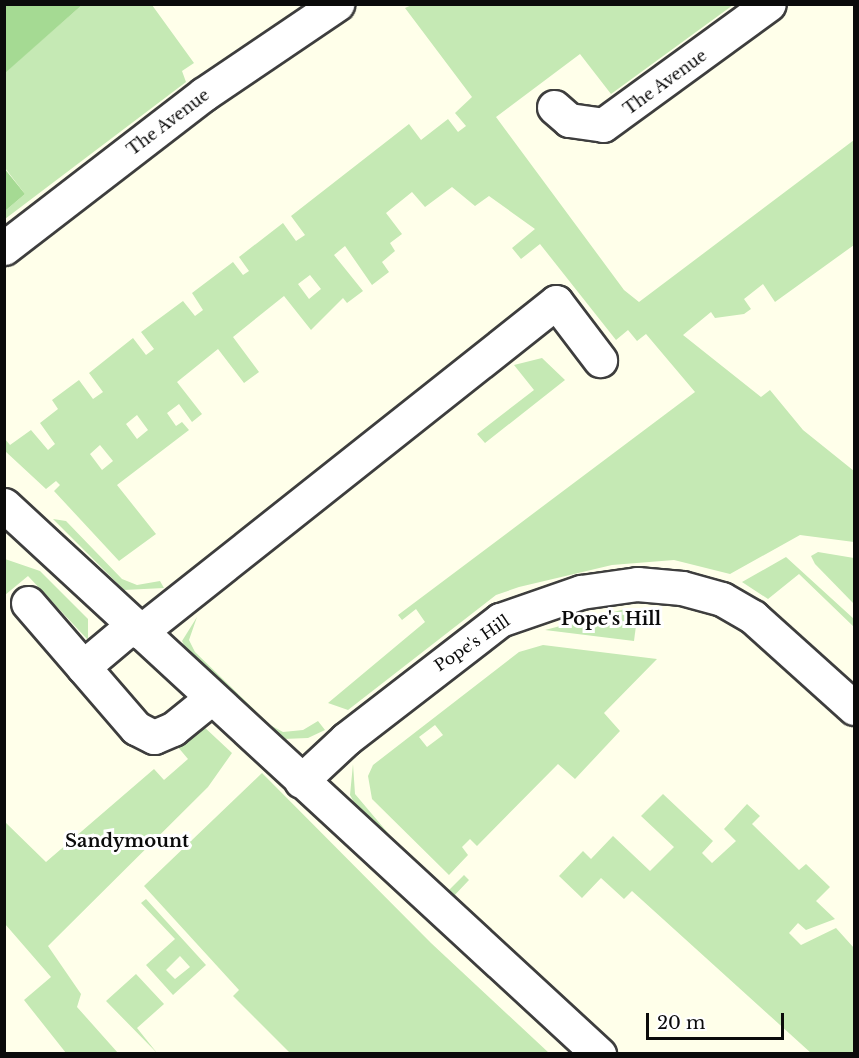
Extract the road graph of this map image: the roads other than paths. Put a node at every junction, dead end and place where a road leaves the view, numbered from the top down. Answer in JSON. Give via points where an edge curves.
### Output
{"nodes":[{"id":1,"x":337,"y":4,"type":"edge"},
{"id":2,"x":769,"y":4,"type":"edge"},
{"id":3,"x":554,"y":107,"type":"dead end"},
{"id":4,"x":4,"y":248,"type":"edge"},
{"id":5,"x":600,"y":360,"type":"dead end"},
{"id":6,"x":4,"y":506,"type":"edge"},
{"id":7,"x":28,"y":603,"type":"dead end"},
{"id":8,"x":136,"y":628,"type":"junction"},
{"id":9,"x":83,"y":667,"type":"junction"},
{"id":10,"x":210,"y":699,"type":"junction"},
{"id":11,"x":855,"y":708,"type":"edge"},
{"id":12,"x":302,"y":781,"type":"junction"},
{"id":13,"x":599,"y":1053,"type":"edge"}],
"edges":[{"from":1,"to":4,"type":"street","name":"The Avenue","via":[[204,94]]},
{"from":2,"to":3,"type":"street","name":"The Avenue","via":[[603,125],[569,120]]},
{"from":5,"to":8,"type":"street","via":[[556,302]]},
{"from":6,"to":8,"type":"street"},
{"from":7,"to":9,"type":"street"},
{"from":8,"to":9,"type":"street"},
{"from":8,"to":10,"type":"street"},
{"from":9,"to":10,"type":"street","via":[[135,728],[154,736],[173,729]]},
{"from":10,"to":12,"type":"street"},
{"from":11,"to":12,"type":"street","name":"Pope's Hill","via":[[746,613],[682,588],[637,584],[581,592],[500,620],[346,739]]},
{"from":12,"to":13,"type":"street"}]}
